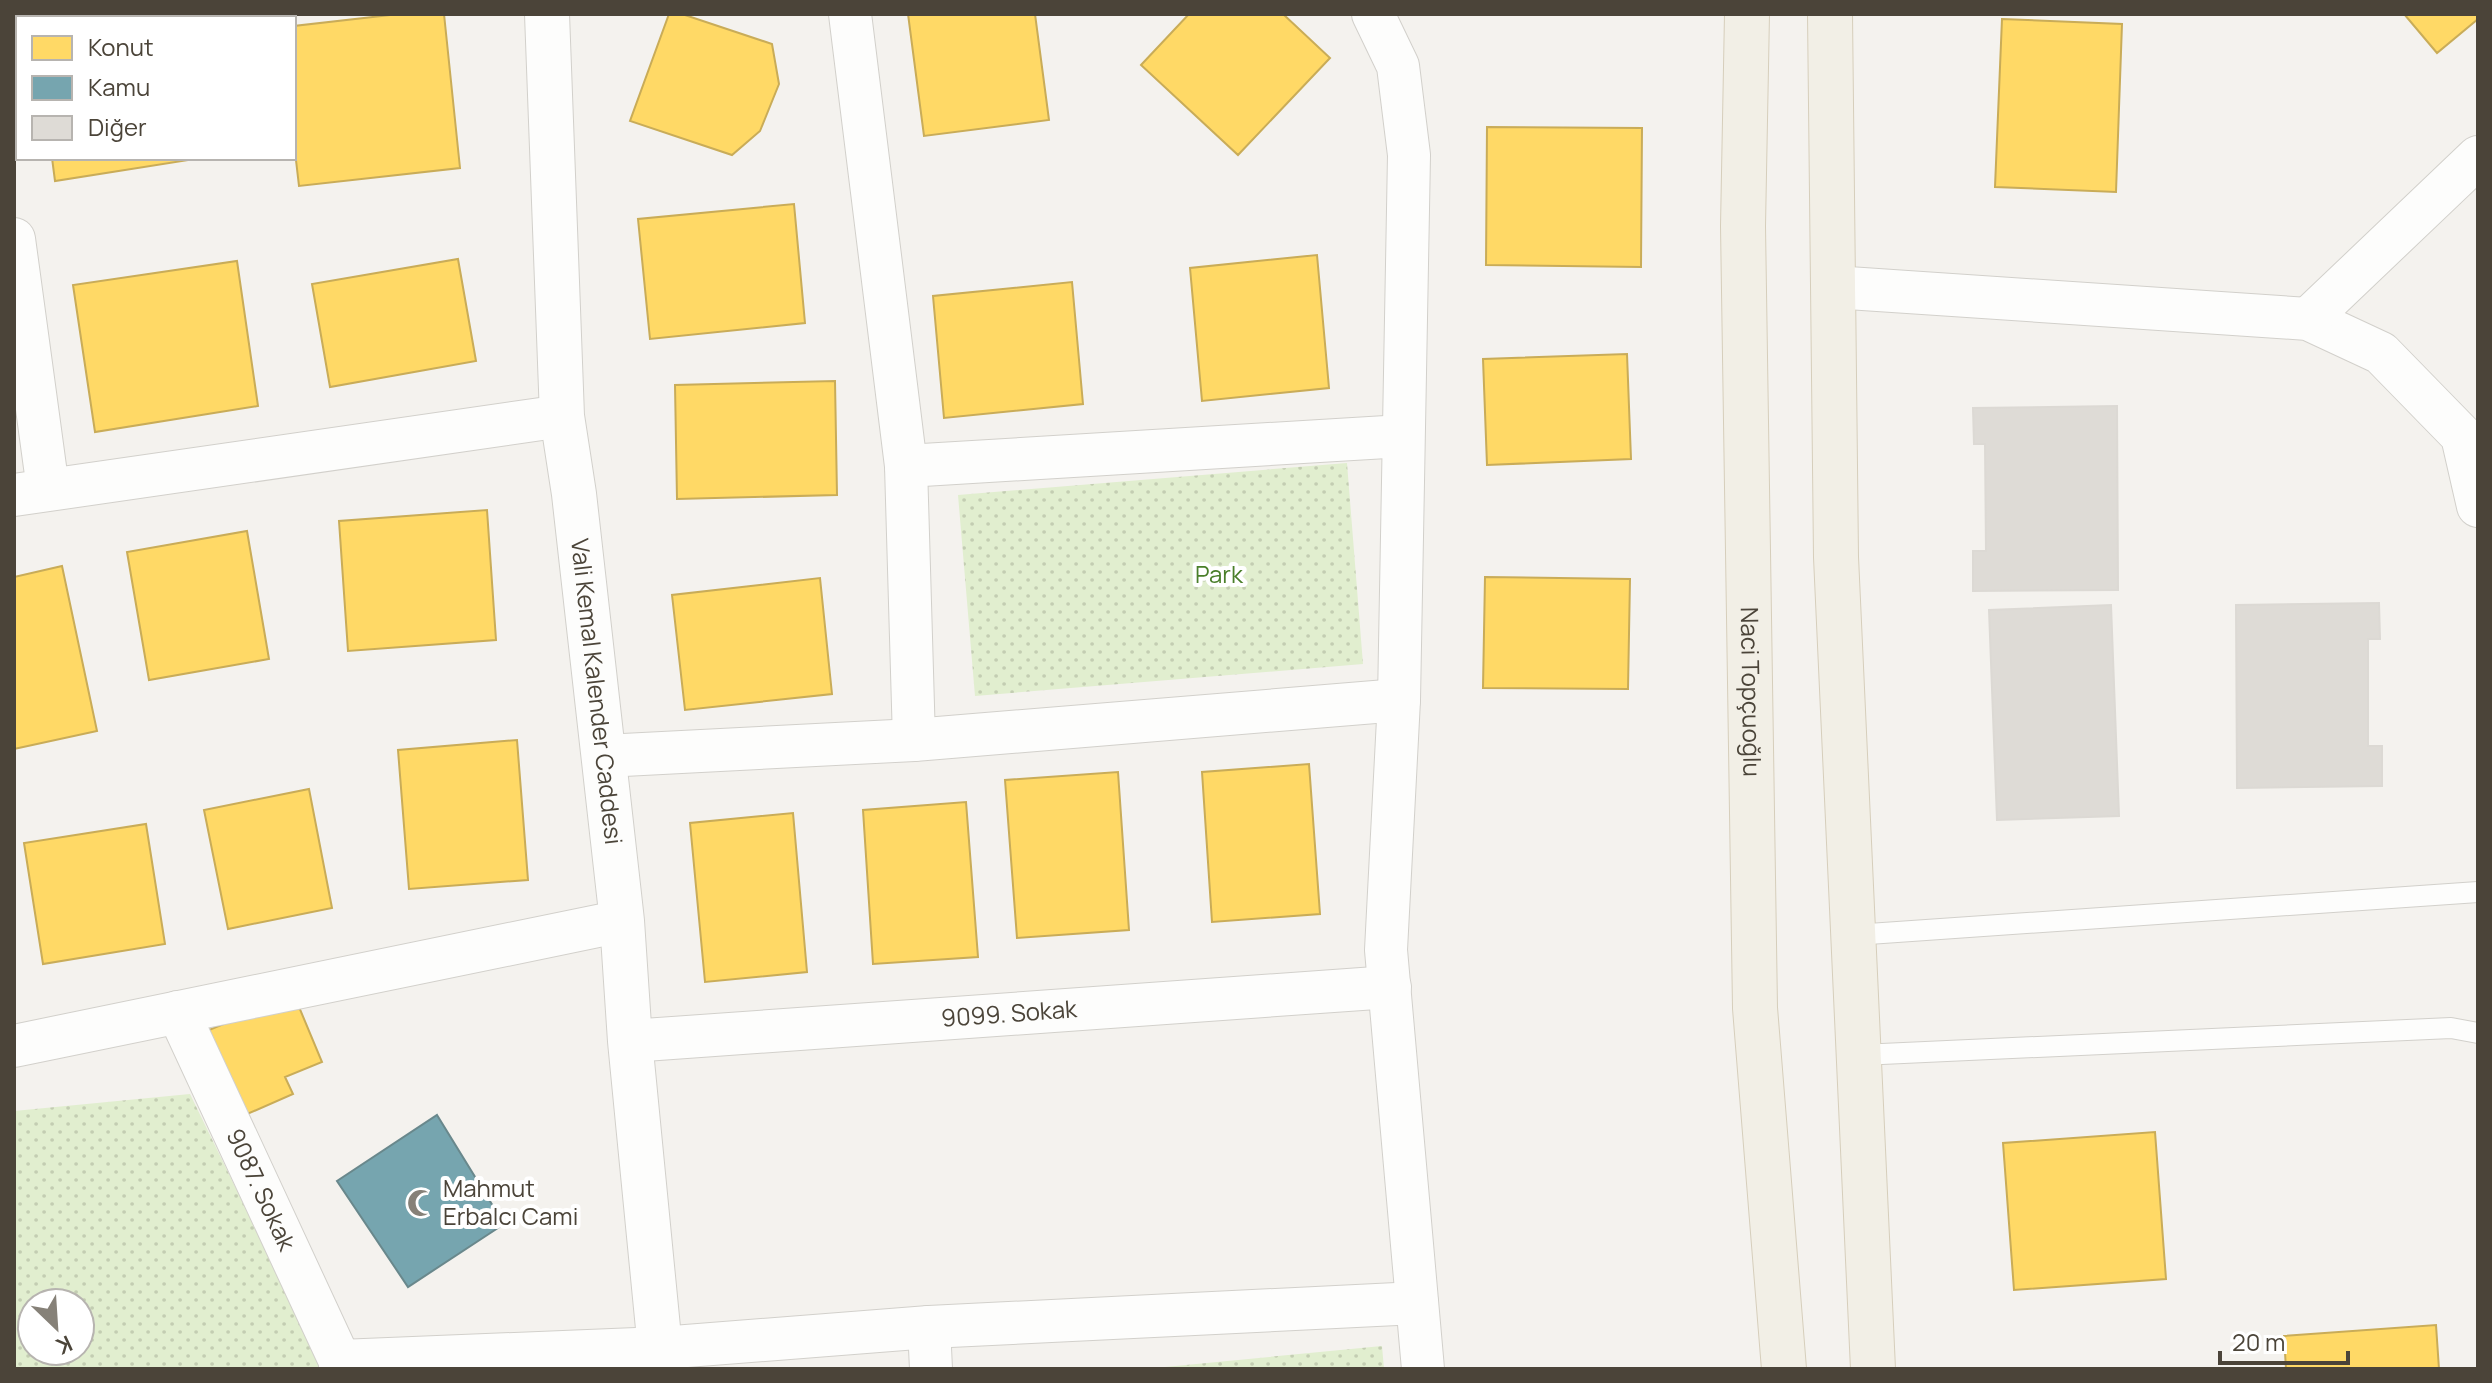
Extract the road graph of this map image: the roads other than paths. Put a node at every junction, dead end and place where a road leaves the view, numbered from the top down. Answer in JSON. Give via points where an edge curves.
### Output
{"nodes":[{"id":1,"x":547,"y":14,"type":"edge"},
{"id":2,"x":850,"y":14,"type":"edge"},
{"id":3,"x":1373,"y":14,"type":"edge"},
{"id":4,"x":1747,"y":14,"type":"edge"},
{"id":5,"x":1830,"y":14,"type":"edge"},
{"id":6,"x":2478,"y":157,"type":"edge"},
{"id":7,"x":14,"y":239,"type":"edge"},
{"id":8,"x":1833,"y":287,"type":"junction"},
{"id":9,"x":2308,"y":319,"type":"junction"},
{"id":10,"x":562,"y":416,"type":"junction"},
{"id":11,"x":1403,"y":436,"type":"junction"},
{"id":12,"x":906,"y":466,"type":"junction"},
{"id":13,"x":31,"y":492,"type":"edge"},
{"id":14,"x":2478,"y":506,"type":"edge"},
{"id":15,"x":1399,"y":700,"type":"junction"},
{"id":16,"x":914,"y":740,"type":"junction"},
{"id":17,"x":604,"y":756,"type":"junction"},
{"id":18,"x":2478,"y":892,"type":"edge"},
{"id":19,"x":622,"y":921,"type":"junction"},
{"id":20,"x":1854,"y":935,"type":"junction"},
{"id":21,"x":1390,"y":987,"type":"junction"},
{"id":22,"x":178,"y":1012,"type":"junction"},
{"id":23,"x":2478,"y":1033,"type":"edge"},
{"id":24,"x":630,"y":1041,"type":"junction"},
{"id":25,"x":14,"y":1046,"type":"edge"},
{"id":26,"x":1860,"y":1055,"type":"junction"},
{"id":27,"x":1417,"y":1303,"type":"junction"},
{"id":28,"x":929,"y":1327,"type":"junction"},
{"id":29,"x":662,"y":1358,"type":"edge"},
{"id":30,"x":340,"y":1365,"type":"edge"},
{"id":31,"x":931,"y":1369,"type":"edge"},
{"id":32,"x":1423,"y":1369,"type":"edge"},
{"id":33,"x":1784,"y":1369,"type":"edge"},
{"id":34,"x":1873,"y":1369,"type":"edge"}],
"edges":[{"from":1,"to":10,"type":"street","name":"Vali Kemal Kalender Caddesi"},
{"from":2,"to":12,"type":"street"},
{"from":3,"to":11,"type":"street","via":[[1398,66],[1409,155]]},
{"from":4,"to":33,"type":"main road","name":"Naci Topçuoğlu","via":[[1743,226],[1755,1008]]},
{"from":5,"to":8,"type":"main road"},
{"from":6,"to":9,"type":"street"},
{"from":7,"to":13,"type":"street"},
{"from":8,"to":9,"type":"street"},
{"from":8,"to":20,"type":"main road","via":[[1836,557]]},
{"from":9,"to":14,"type":"street","via":[[2381,353],[2462,436]]},
{"from":10,"to":13,"type":"street"},
{"from":10,"to":17,"type":"street","name":"Vali Kemal Kalender Caddesi"},
{"from":11,"to":12,"type":"street"},
{"from":11,"to":15,"type":"street"},
{"from":12,"to":16,"type":"street"},
{"from":15,"to":16,"type":"street"},
{"from":15,"to":21,"type":"street","via":[[1386,950]]},
{"from":16,"to":17,"type":"street"},
{"from":17,"to":19,"type":"street","name":"Vali Kemal Kalender Caddesi"},
{"from":18,"to":20,"type":"lane"},
{"from":19,"to":22,"type":"street"},
{"from":19,"to":24,"type":"street","name":"Vali Kemal Kalender Caddesi"},
{"from":20,"to":26,"type":"main road"},
{"from":21,"to":24,"type":"street","name":"9099. Sokak"},
{"from":21,"to":27,"type":"street"},
{"from":22,"to":25,"type":"street"},
{"from":22,"to":30,"type":"street","name":"9087. Sokak"},
{"from":23,"to":26,"type":"lane","via":[[2451,1028]]},
{"from":24,"to":29,"type":"street","name":"Vali Kemal Kalender Caddesi"},
{"from":26,"to":34,"type":"main road"},
{"from":27,"to":28,"type":"street"},
{"from":27,"to":32,"type":"street"},
{"from":28,"to":29,"type":"street"},
{"from":28,"to":31,"type":"street"},
{"from":29,"to":30,"type":"street"}]}
